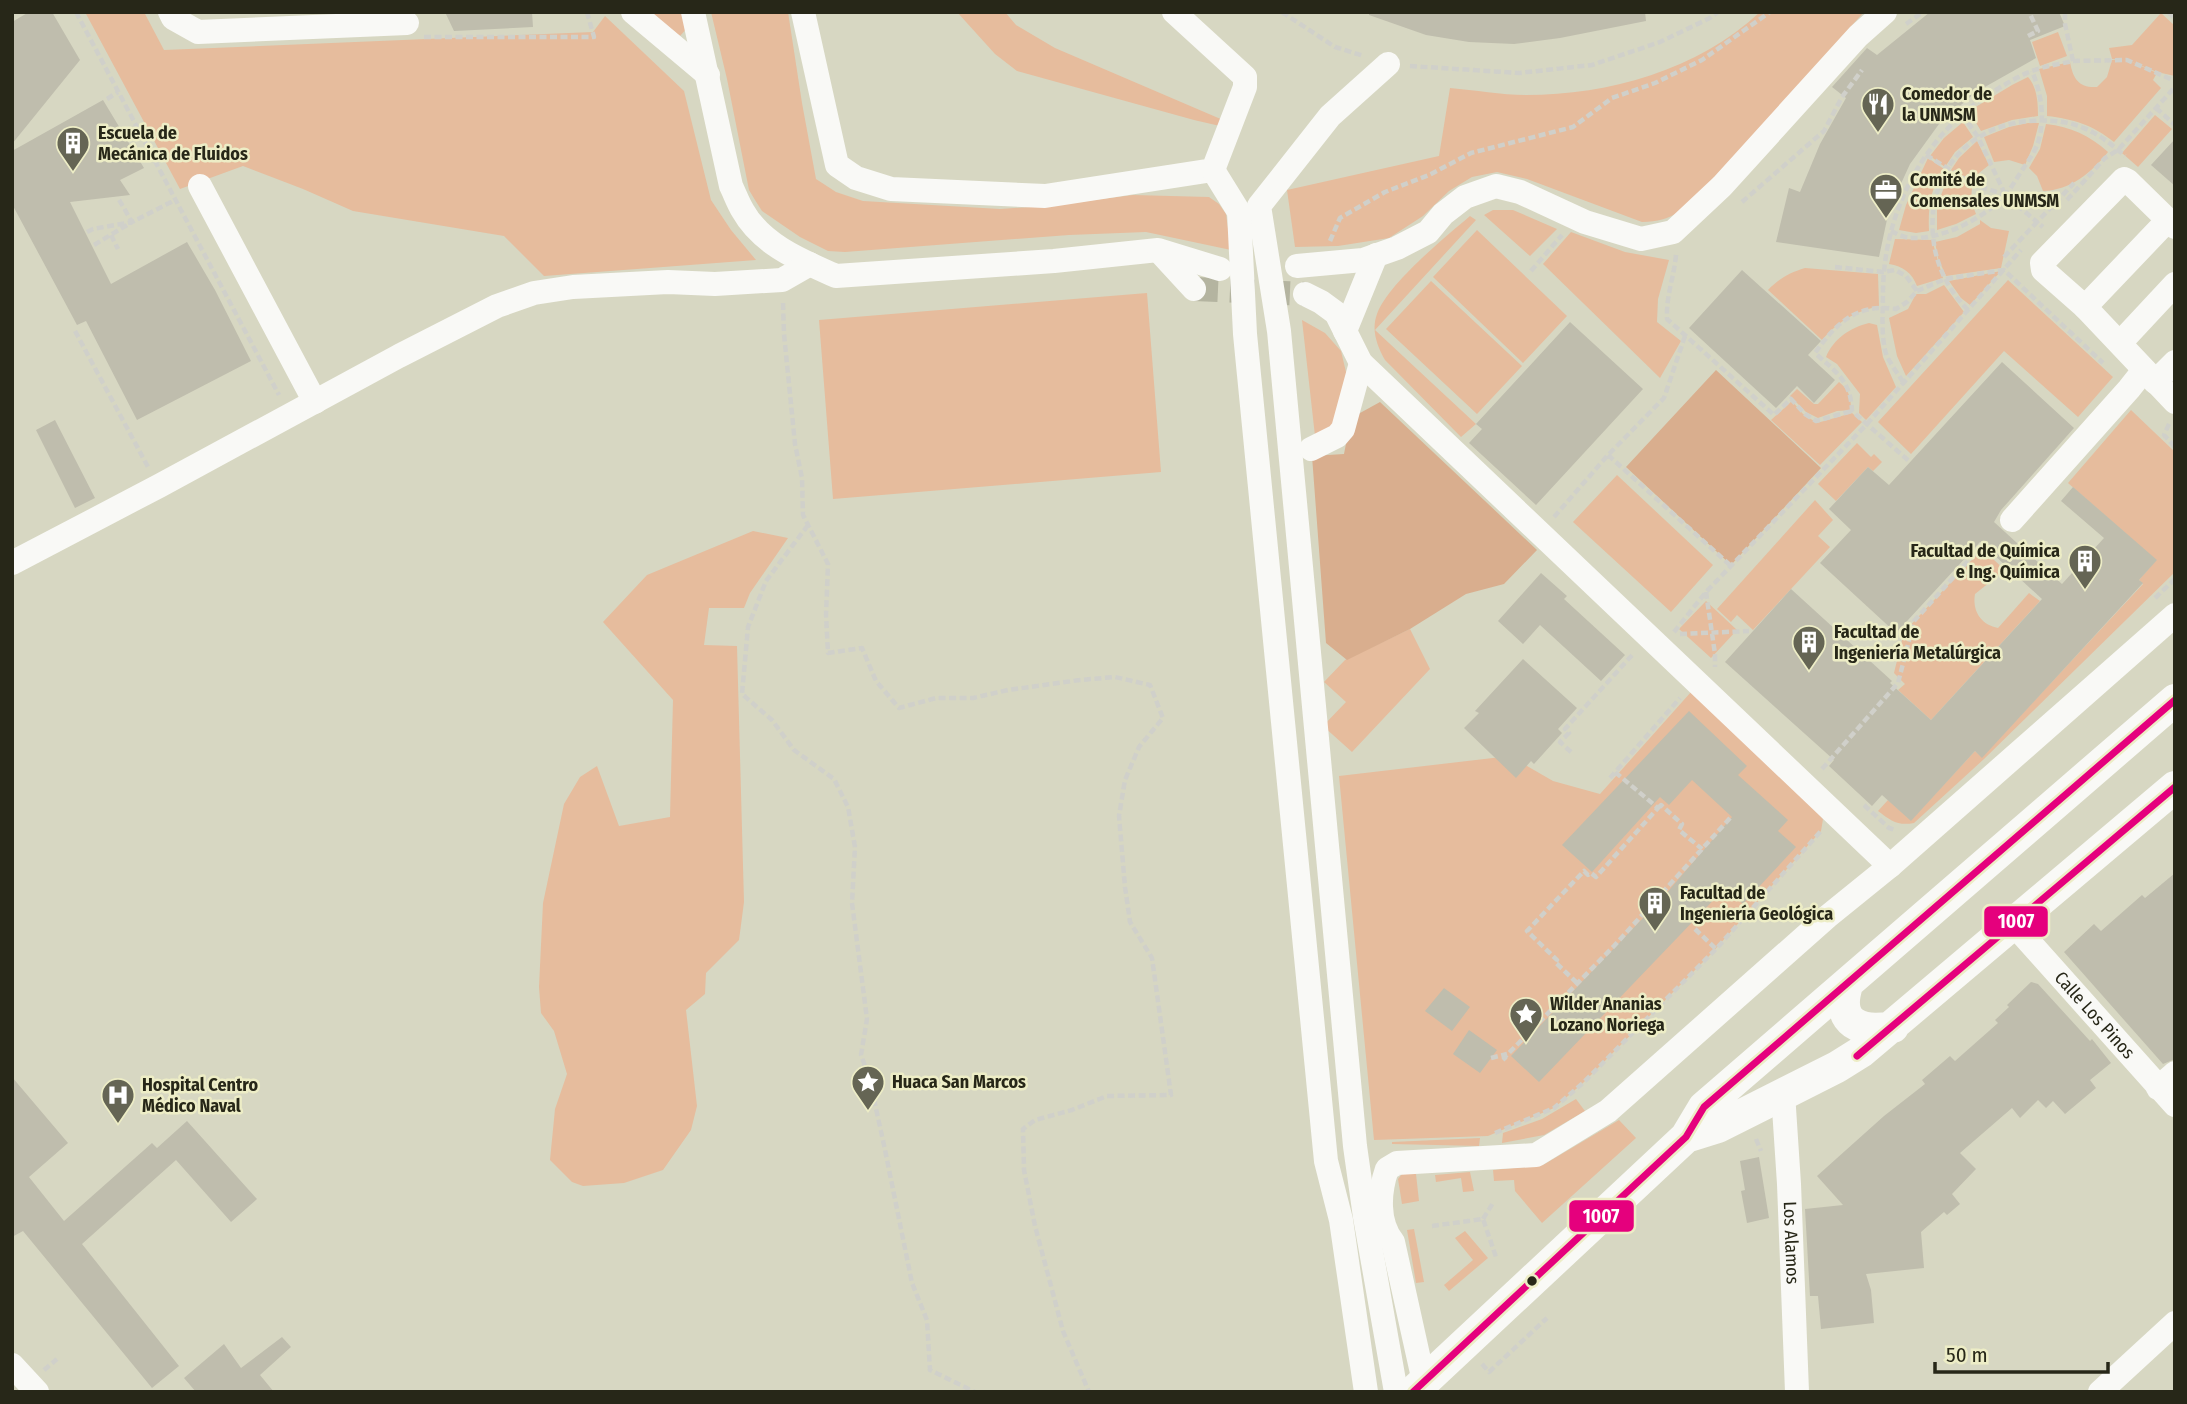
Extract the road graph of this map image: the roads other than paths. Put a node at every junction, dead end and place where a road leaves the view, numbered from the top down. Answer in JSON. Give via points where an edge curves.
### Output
{"nodes":[{"id":1,"x":170,"y":12,"type":"edge"},
{"id":2,"x":633,"y":12,"type":"edge"},
{"id":3,"x":693,"y":12,"type":"edge"},
{"id":4,"x":803,"y":12,"type":"edge"},
{"id":5,"x":1174,"y":12,"type":"edge"},
{"id":6,"x":1894,"y":19,"type":"edge"},
{"id":7,"x":407,"y":23,"type":"dead end"},
{"id":8,"x":1388,"y":64,"type":"road end"},
{"id":9,"x":708,"y":75,"type":"junction"},
{"id":10,"x":1213,"y":170,"type":"junction"},
{"id":11,"x":200,"y":186,"type":"road end"},
{"id":12,"x":2171,"y":224,"type":"edge"},
{"id":13,"x":1158,"y":250,"type":"junction"},
{"id":14,"x":1376,"y":255,"type":"junction"},
{"id":15,"x":810,"y":264,"type":"junction"},
{"id":16,"x":1220,"y":269,"type":"dead end"},
{"id":17,"x":2175,"y":284,"type":"edge"},
{"id":18,"x":1194,"y":289,"type":"tunnel mouth"},
{"id":19,"x":2085,"y":307,"type":"junction"},
{"id":20,"x":1345,"y":331,"type":"junction"},
{"id":21,"x":2120,"y":343,"type":"junction"},
{"id":22,"x":1360,"y":362,"type":"junction"},
{"id":23,"x":2175,"y":362,"type":"edge"},
{"id":24,"x":2143,"y":380,"type":"junction"},
{"id":25,"x":315,"y":402,"type":"junction"},
{"id":26,"x":2175,"y":402,"type":"edge"},
{"id":27,"x":1311,"y":449,"type":"dead end"},
{"id":28,"x":2012,"y":520,"type":"dead end"},
{"id":29,"x":12,"y":563,"type":"edge"},
{"id":30,"x":2175,"y":615,"type":"edge"},
{"id":31,"x":2175,"y":700,"type":"edge"},
{"id":32,"x":2175,"y":787,"type":"edge"},
{"id":33,"x":1890,"y":866,"type":"junction"},
{"id":34,"x":2014,"y":925,"type":"junction"},
{"id":35,"x":1847,"y":985,"type":"junction"},
{"id":36,"x":1893,"y":1027,"type":"junction"},
{"id":37,"x":2169,"y":1088,"type":"edge"},
{"id":38,"x":1783,"y":1093,"type":"junction"},
{"id":39,"x":1686,"y":1137,"type":"junction"},
{"id":40,"x":2175,"y":1323,"type":"edge"},
{"id":41,"x":12,"y":1365,"type":"edge"},
{"id":42,"x":1411,"y":1388,"type":"edge"},
{"id":43,"x":37,"y":1392,"type":"edge"},
{"id":44,"x":1366,"y":1392,"type":"edge"},
{"id":45,"x":1797,"y":1392,"type":"edge"},
{"id":46,"x":2100,"y":1392,"type":"edge"}],
"edges":[{"from":1,"to":7,"type":"street","via":[[198,32]]},
{"from":2,"to":9,"type":"street"},
{"from":3,"to":9,"type":"street"},
{"from":4,"to":10,"type":"street","via":[[837,165],[856,178],[891,189],[1045,196]]},
{"from":5,"to":10,"type":"street","via":[[1245,77]]},
{"from":6,"to":14,"type":"street","via":[[1858,36],[1722,186],[1673,232],[1641,239],[1496,186],[1465,197],[1428,232]]},
{"from":8,"to":42,"type":"street","via":[[1330,116],[1259,206],[1279,331],[1364,1217]]},
{"from":9,"to":15,"type":"street","via":[[731,186],[743,212],[779,248]]},
{"from":10,"to":44,"type":"street","via":[[1239,212],[1245,334],[1326,1161],[1340,1220]]},
{"from":11,"to":25,"type":"street"},
{"from":12,"to":19,"type":"street"},
{"from":12,"to":19,"type":"street","via":[[2124,179],[2042,263],[2043,270]]},
{"from":13,"to":15,"type":"street","via":[[836,276]]},
{"from":13,"to":16,"type":"street"},
{"from":13,"to":18,"type":"street"},
{"from":14,"to":20,"type":"street"},
{"from":14,"to":20,"type":"street","via":[[1363,260],[1315,258],[1313,298],[1336,313]]},
{"from":15,"to":25,"type":"street","via":[[782,280],[668,282],[534,293],[496,306]]},
{"from":17,"to":21,"type":"street"},
{"from":19,"to":21,"type":"street"},
{"from":20,"to":22,"type":"street"},
{"from":21,"to":24,"type":"street"},
{"from":22,"to":27,"type":"street","via":[[1343,429]]},
{"from":22,"to":33,"type":"street","via":[[1635,625],[1815,776]]},
{"from":23,"to":24,"type":"street"},
{"from":24,"to":26,"type":"street"},
{"from":24,"to":28,"type":"street"},
{"from":25,"to":29,"type":"street"},
{"from":30,"to":33,"type":"street"},
{"from":31,"to":35,"type":"main road"},
{"from":32,"to":34,"type":"main road"},
{"from":33,"to":42,"type":"street","via":[[1618,1102],[1536,1155],[1392,1164],[1387,1168],[1384,1187],[1393,1198],[1399,1232],[1393,1242]]},
{"from":34,"to":36,"type":"main road"},
{"from":34,"to":37,"type":"street","name":"Calle Los Pinos"},
{"from":35,"to":36,"type":"main road","via":[[1845,1012],[1853,1023],[1865,1029]]},
{"from":35,"to":39,"type":"main road","via":[[1704,1107]]},
{"from":36,"to":38,"type":"main road","via":[[1851,1059]]},
{"from":38,"to":39,"type":"main road","via":[[1718,1127]]},
{"from":38,"to":45,"type":"street","name":"Los Alamos"},
{"from":39,"to":42,"type":"main road"},
{"from":40,"to":46,"type":"street"},
{"from":41,"to":43,"type":"street"}]}
